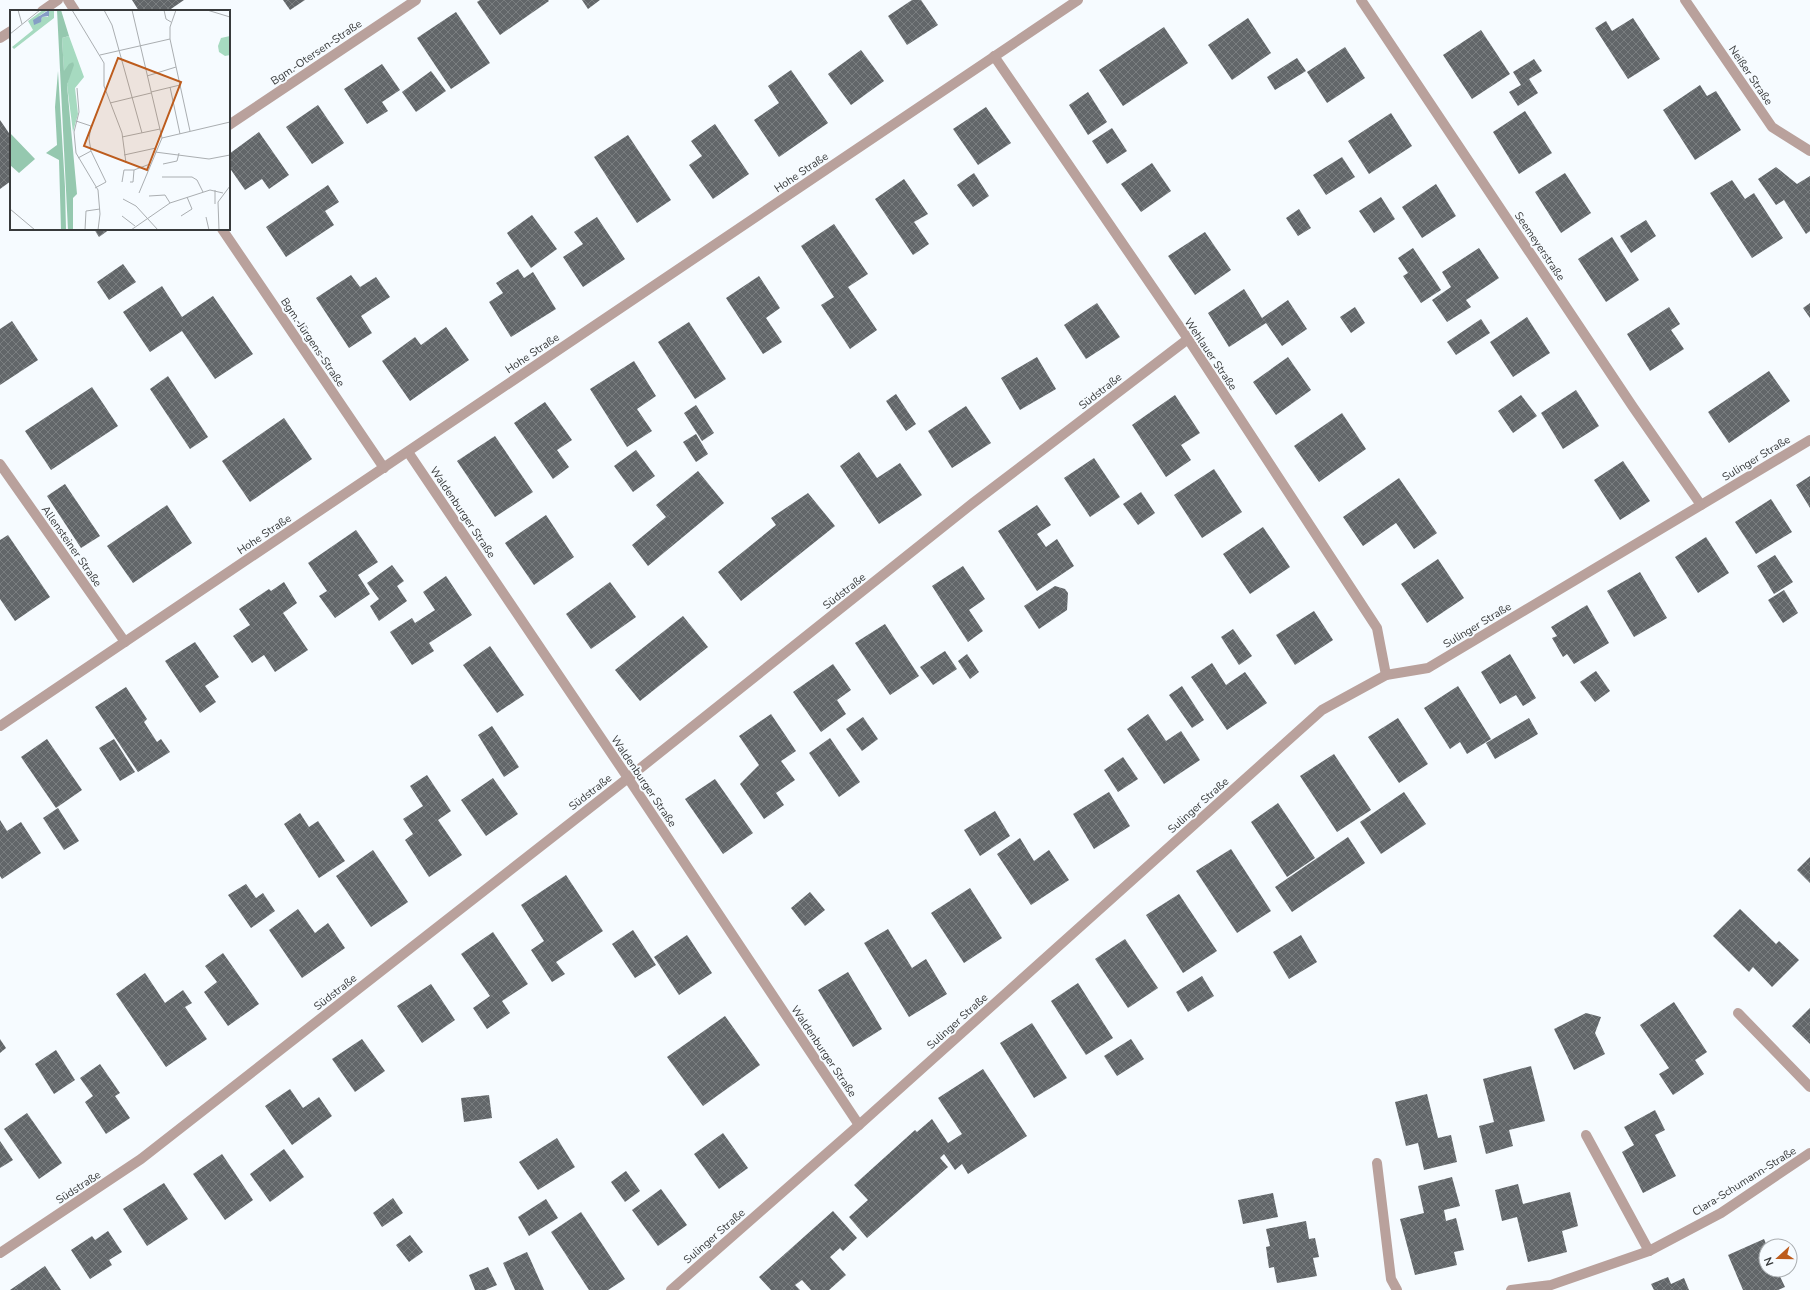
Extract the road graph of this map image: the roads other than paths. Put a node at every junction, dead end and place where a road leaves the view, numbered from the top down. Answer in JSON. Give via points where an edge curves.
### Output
{"nodes":[{"id":1,"x":58,"y":0,"type":"edge"},
{"id":2,"x":68,"y":0,"type":"edge"},
{"id":3,"x":416,"y":0,"type":"edge"},
{"id":4,"x":1078,"y":0,"type":"edge"},
{"id":5,"x":1361,"y":0,"type":"edge"},
{"id":6,"x":1685,"y":0,"type":"edge"},
{"id":7,"x":43,"y":10,"type":"edge"},
{"id":8,"x":74,"y":10,"type":"edge"},
{"id":9,"x":10,"y":32,"type":"edge"},
{"id":10,"x":0,"y":38,"type":"edge"},
{"id":11,"x":994,"y":56,"type":"junction"},
{"id":12,"x":230,"y":124,"type":"edge"},
{"id":13,"x":1810,"y":151,"type":"edge"},
{"id":14,"x":223,"y":230,"type":"edge"},
{"id":15,"x":1188,"y":339,"type":"junction"},
{"id":16,"x":1810,"y":440,"type":"edge"},
{"id":17,"x":408,"y":452,"type":"junction"},
{"id":18,"x":0,"y":464,"type":"edge"},
{"id":19,"x":384,"y":468,"type":"junction"},
{"id":20,"x":1701,"y":505,"type":"junction"},
{"id":21,"x":125,"y":642,"type":"junction"},
{"id":22,"x":1386,"y":675,"type":"junction"},
{"id":23,"x":0,"y":726,"type":"edge"},
{"id":24,"x":628,"y":778,"type":"junction"},
{"id":25,"x":1738,"y":1014,"type":"dead end"},
{"id":26,"x":1810,"y":1087,"type":"edge"},
{"id":27,"x":858,"y":1125,"type":"junction"},
{"id":28,"x":1586,"y":1135,"type":"dead end"},
{"id":29,"x":1810,"y":1153,"type":"edge"},
{"id":30,"x":1376,"y":1163,"type":"dead end"},
{"id":31,"x":1649,"y":1251,"type":"junction"},
{"id":32,"x":0,"y":1252,"type":"edge"},
{"id":33,"x":671,"y":1290,"type":"edge"},
{"id":34,"x":1397,"y":1290,"type":"edge"},
{"id":35,"x":1511,"y":1290,"type":"edge"}],
"edges":[{"from":1,"to":7,"type":"street"},
{"from":2,"to":8,"type":"street"},
{"from":3,"to":12,"type":"street","name":"Bgm.-Otersen-Straße"},
{"from":4,"to":11,"type":"street","name":"Hohe Straße"},
{"from":5,"to":20,"type":"street","name":"Seemeyerstraße"},
{"from":6,"to":13,"type":"street","name":"Neißer Straße","via":[[1772,127]]},
{"from":9,"to":10,"type":"street"},
{"from":11,"to":15,"type":"street","name":"Wehlauer Straße"},
{"from":11,"to":17,"type":"street","name":"Hohe Straße"},
{"from":14,"to":19,"type":"street","name":"Bgm.-Jürgens-Straße"},
{"from":15,"to":22,"type":"street","name":"Wehlauer Straße","via":[[1377,628]]},
{"from":15,"to":24,"type":"street","name":"Südstraße","via":[[974,503]]},
{"from":16,"to":20,"type":"street","name":"Sulinger Straße"},
{"from":17,"to":19,"type":"street","name":"Hohe Straße"},
{"from":17,"to":24,"type":"street","name":"Waldenburger Straße"},
{"from":18,"to":21,"type":"street","name":"Allensteiner Straße"},
{"from":19,"to":21,"type":"street","name":"Hohe Straße"},
{"from":20,"to":22,"type":"street","name":"Sulinger Straße","via":[[1428,668]]},
{"from":21,"to":23,"type":"street","name":"Hohe Straße"},
{"from":22,"to":27,"type":"street","name":"Sulinger Straße","via":[[1322,710]]},
{"from":24,"to":27,"type":"street","name":"Waldenburger Straße"},
{"from":24,"to":32,"type":"street","name":"Südstraße","via":[[141,1159]]},
{"from":25,"to":26,"type":"street"},
{"from":27,"to":33,"type":"street","name":"Sulinger Straße"},
{"from":28,"to":31,"type":"street"},
{"from":29,"to":31,"type":"street","name":"Clara-Schumann-Straße","via":[[1721,1212]]},
{"from":30,"to":34,"type":"street","via":[[1391,1279]]},
{"from":31,"to":35,"type":"street","name":"Clara-Schumann-Straße","via":[[1551,1285]]}]}
